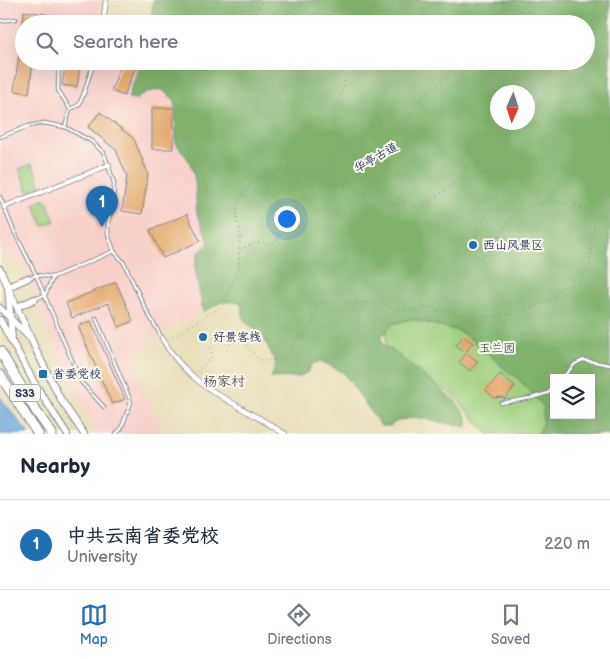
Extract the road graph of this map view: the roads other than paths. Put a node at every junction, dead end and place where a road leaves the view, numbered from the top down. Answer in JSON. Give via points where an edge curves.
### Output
{"nodes":[{"id":1,"x":106,"y":0,"type":"edge"},
{"id":2,"x":104,"y":15,"type":"edge"},
{"id":3,"x":15,"y":19,"type":"edge"},
{"id":4,"x":0,"y":21,"type":"edge"},
{"id":5,"x":58,"y":70,"type":"edge"},
{"id":6,"x":91,"y":70,"type":"edge"},
{"id":7,"x":70,"y":109,"type":"junction"},
{"id":8,"x":65,"y":127,"type":"junction"},
{"id":9,"x":0,"y":136,"type":"edge"},
{"id":10,"x":109,"y":165,"type":"junction"},
{"id":11,"x":0,"y":197,"type":"edge"},
{"id":12,"x":4,"y":207,"type":"junction"},
{"id":13,"x":114,"y":251,"type":"junction"},
{"id":14,"x":0,"y":269,"type":"edge"},
{"id":15,"x":36,"y":275,"type":"junction"},
{"id":16,"x":53,"y":277,"type":"junction"},
{"id":17,"x":28,"y":278,"type":"joint"},
{"id":18,"x":8,"y":287,"type":"junction"},
{"id":19,"x":45,"y":295,"type":"junction"},
{"id":20,"x":35,"y":299,"type":"joint"},
{"id":21,"x":17,"y":307,"type":"junction"},
{"id":22,"x":0,"y":308,"type":"edge"},
{"id":23,"x":11,"y":318,"type":"junction"},
{"id":24,"x":96,"y":318,"type":"dead end"},
{"id":25,"x":0,"y":320,"type":"edge"},
{"id":26,"x":32,"y":339,"type":"junction"},
{"id":27,"x":163,"y":340,"type":"joint"},
{"id":28,"x":12,"y":343,"type":"junction"},
{"id":29,"x":0,"y":351,"type":"edge"},
{"id":30,"x":610,"y":365,"type":"edge"},
{"id":31,"x":566,"y":374,"type":"edge"},
{"id":32,"x":0,"y":375,"type":"edge"},
{"id":33,"x":550,"y":391,"type":"edge"},
{"id":34,"x":502,"y":403,"type":"dead end"},
{"id":35,"x":104,"y":407,"type":"dead end"},
{"id":36,"x":38,"y":434,"type":"edge"},
{"id":37,"x":52,"y":434,"type":"edge"},
{"id":38,"x":68,"y":434,"type":"edge"},
{"id":39,"x":84,"y":434,"type":"edge"},
{"id":40,"x":116,"y":434,"type":"edge"},
{"id":41,"x":285,"y":434,"type":"edge"}],
"edges":[{"from":1,"to":2,"type":"street"},
{"from":3,"to":4,"type":"lane"},
{"from":5,"to":7,"type":"lane","via":[[58,90]]},
{"from":6,"to":7,"type":"lane","via":[[79,105]]},
{"from":7,"to":8,"type":"lane"},
{"from":8,"to":9,"type":"lane","via":[[44,123]]},
{"from":8,"to":10,"type":"lane","via":[[91,141],[104,153]]},
{"from":10,"to":12,"type":"street"},
{"from":10,"to":13,"type":"lane","via":[[114,183],[108,235]]},
{"from":11,"to":12,"type":"lane"},
{"from":12,"to":15,"type":"lane"},
{"from":13,"to":16,"type":"lane"},
{"from":13,"to":27,"type":"lane","via":[[124,263]]},
{"from":14,"to":18,"type":"main road"},
{"from":15,"to":16,"type":"lane"},
{"from":15,"to":17,"type":"lane"},
{"from":15,"to":19,"type":"lane"},
{"from":16,"to":19,"type":"lane"},
{"from":17,"to":18,"type":"main road"},
{"from":18,"to":21,"type":"main road"},
{"from":18,"to":23,"type":"main road"},
{"from":19,"to":20,"type":"lane"},
{"from":19,"to":35,"type":"lane","via":[[81,382]]},
{"from":20,"to":21,"type":"main road"},
{"from":21,"to":26,"type":"main road"},
{"from":22,"to":23,"type":"main road"},
{"from":23,"to":26,"type":"main road"},
{"from":23,"to":28,"type":"main road"},
{"from":24,"to":40,"type":"lane","via":[[131,402],[121,430]]},
{"from":25,"to":28,"type":"main road"},
{"from":26,"to":39,"type":"main road","via":[[61,400]]},
{"from":27,"to":41,"type":"street","via":[[174,357],[204,386]]},
{"from":28,"to":38,"type":"main road"},
{"from":29,"to":37,"type":"highway","number":"S33"},
{"from":30,"to":31,"type":"lane","via":[[580,360]]},
{"from":32,"to":36,"type":"highway","number":"S33"},
{"from":33,"to":34,"type":"lane"}]}
